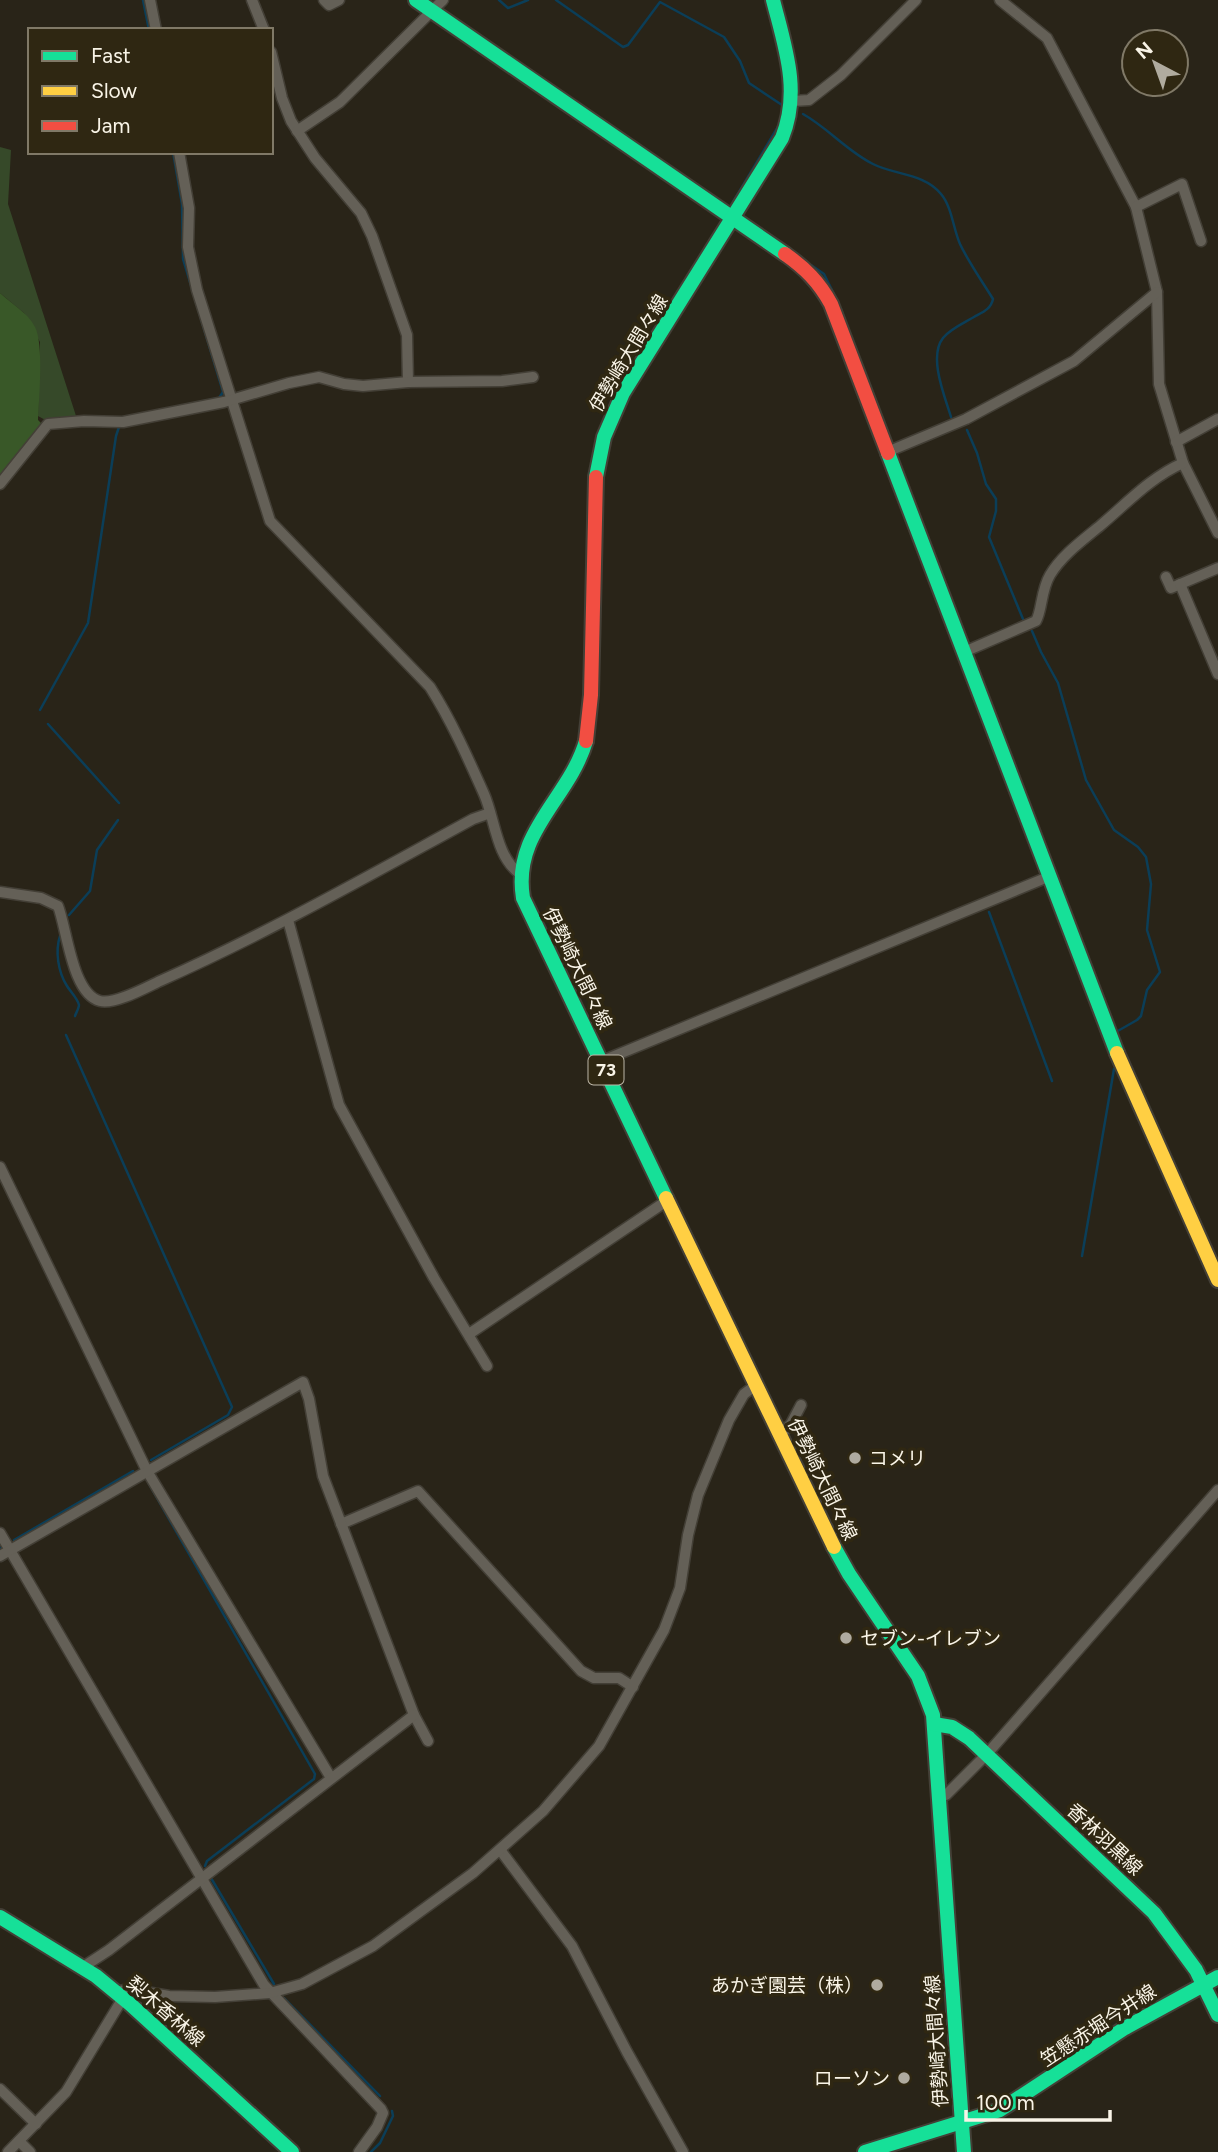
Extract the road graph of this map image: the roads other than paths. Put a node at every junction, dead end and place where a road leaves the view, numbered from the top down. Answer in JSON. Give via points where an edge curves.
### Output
{"nodes":[{"id":1,"x":150,"y":0,"type":"edge"},
{"id":2,"x":252,"y":0,"type":"edge"},
{"id":3,"x":324,"y":0,"type":"edge"},
{"id":4,"x":339,"y":0,"type":"edge"},
{"id":5,"x":416,"y":0,"type":"edge"},
{"id":6,"x":443,"y":0,"type":"edge"},
{"id":7,"x":774,"y":0,"type":"edge"},
{"id":8,"x":916,"y":0,"type":"edge"},
{"id":9,"x":1000,"y":0,"type":"edge"},
{"id":10,"x":432,"y":11,"type":"junction"},
{"id":11,"x":156,"y":28,"type":"edge"},
{"id":12,"x":263,"y":28,"type":"edge"},
{"id":13,"x":273,"y":61,"type":"edge"},
{"id":14,"x":793,"y":101,"type":"junction"},
{"id":15,"x":297,"y":131,"type":"junction"},
{"id":16,"x":179,"y":154,"type":"edge"},
{"id":17,"x":1136,"y":207,"type":"junction"},
{"id":18,"x":732,"y":219,"type":"junction"},
{"id":19,"x":1201,"y":241,"type":"dead end"},
{"id":20,"x":1157,"y":292,"type":"junction"},
{"id":21,"x":533,"y":377,"type":"dead end"},
{"id":22,"x":408,"y":382,"type":"junction"},
{"id":23,"x":232,"y":400,"type":"junction"},
{"id":24,"x":1218,"y":419,"type":"edge"},
{"id":25,"x":1176,"y":442,"type":"junction"},
{"id":26,"x":887,"y":452,"type":"junction"},
{"id":27,"x":1183,"y":463,"type":"junction"},
{"id":28,"x":0,"y":484,"type":"edge"},
{"id":29,"x":1218,"y":533,"type":"edge"},
{"id":30,"x":1218,"y":568,"type":"edge"},
{"id":31,"x":1166,"y":577,"type":"dead end"},
{"id":32,"x":1180,"y":584,"type":"junction"},
{"id":33,"x":964,"y":652,"type":"junction"},
{"id":34,"x":1218,"y":674,"type":"edge"},
{"id":35,"x":490,"y":813,"type":"junction"},
{"id":36,"x":519,"y":873,"type":"junction"},
{"id":37,"x":1048,"y":877,"type":"junction"},
{"id":38,"x":0,"y":892,"type":"edge"},
{"id":39,"x":288,"y":920,"type":"junction"},
{"id":40,"x":602,"y":1062,"type":"junction"},
{"id":41,"x":0,"y":1167,"type":"edge"},
{"id":42,"x":668,"y":1200,"type":"junction"},
{"id":43,"x":1218,"y":1280,"type":"edge"},
{"id":44,"x":469,"y":1334,"type":"junction"},
{"id":45,"x":487,"y":1366,"type":"dead end"},
{"id":46,"x":756,"y":1385,"type":"junction"},
{"id":47,"x":801,"y":1405,"type":"dead end"},
{"id":48,"x":780,"y":1435,"type":"junction"},
{"id":49,"x":147,"y":1471,"type":"junction"},
{"id":50,"x":1218,"y":1490,"type":"edge"},
{"id":51,"x":341,"y":1524,"type":"junction"},
{"id":52,"x":0,"y":1533,"type":"edge"},
{"id":53,"x":5,"y":1553,"type":"edge"},
{"id":54,"x":633,"y":1687,"type":"junction"},
{"id":55,"x":414,"y":1715,"type":"junction"},
{"id":56,"x":934,"y":1724,"type":"junction"},
{"id":57,"x":428,"y":1741,"type":"dead end"},
{"id":58,"x":987,"y":1754,"type":"junction"},
{"id":59,"x":331,"y":1778,"type":"junction"},
{"id":60,"x":937,"y":1797,"type":"junction"},
{"id":61,"x":501,"y":1851,"type":"junction"},
{"id":62,"x":202,"y":1877,"type":"junction"},
{"id":63,"x":0,"y":1917,"type":"edge"},
{"id":64,"x":83,"y":1967,"type":"junction"},
{"id":65,"x":1218,"y":1977,"type":"edge"},
{"id":66,"x":1203,"y":1983,"type":"junction"},
{"id":67,"x":270,"y":1993,"type":"junction"},
{"id":68,"x":119,"y":1995,"type":"junction"},
{"id":69,"x":1218,"y":2015,"type":"edge"},
{"id":70,"x":0,"y":2089,"type":"edge"},
{"id":71,"x":36,"y":2124,"type":"junction"},
{"id":72,"x":961,"y":2124,"type":"junction"},
{"id":73,"x":19,"y":2141,"type":"junction"},
{"id":74,"x":8,"y":2152,"type":"edge"},
{"id":75,"x":30,"y":2152,"type":"edge"},
{"id":76,"x":292,"y":2152,"type":"edge"},
{"id":77,"x":359,"y":2152,"type":"edge"},
{"id":78,"x":683,"y":2152,"type":"edge"},
{"id":79,"x":865,"y":2152,"type":"edge"},
{"id":80,"x":964,"y":2152,"type":"edge"}],
"edges":[{"from":1,"to":11,"type":"street"},
{"from":2,"to":12,"type":"street"},
{"from":3,"to":4,"type":"street","via":[[329,5]]},
{"from":5,"to":10,"type":"main road"},
{"from":6,"to":10,"type":"street"},
{"from":7,"to":14,"type":"main road","name":"伊勢崎大間々線"},
{"from":8,"to":14,"type":"street","via":[[832,83],[809,100]]},
{"from":9,"to":17,"type":"street","via":[[1047,38]]},
{"from":10,"to":15,"type":"street","via":[[340,102]]},
{"from":10,"to":18,"type":"main road"},
{"from":13,"to":15,"type":"street","via":[[282,99]]},
{"from":14,"to":18,"type":"main road","name":"伊勢崎大間々線","via":[[786,129]]},
{"from":15,"to":22,"type":"street","via":[[367,224],[407,335]]},
{"from":16,"to":23,"type":"street","via":[[197,290]]},
{"from":17,"to":19,"type":"street","via":[[1182,184]]},
{"from":17,"to":20,"type":"street"},
{"from":18,"to":26,"type":"main road","via":[[820,284]]},
{"from":18,"to":36,"type":"main road","name":"伊勢崎大間々線","via":[[624,393],[600,443],[586,740],[528,846]]},
{"from":20,"to":25,"type":"street","via":[[1158,384]]},
{"from":20,"to":26,"type":"street","via":[[1074,361],[966,419]]},
{"from":21,"to":22,"type":"street"},
{"from":22,"to":23,"type":"street","via":[[363,386],[319,377]]},
{"from":23,"to":28,"type":"street","via":[[123,422],[48,424]]},
{"from":23,"to":35,"type":"street","via":[[270,521],[430,687]]},
{"from":24,"to":25,"type":"street"},
{"from":25,"to":27,"type":"street"},
{"from":26,"to":33,"type":"main road"},
{"from":27,"to":29,"type":"street"},
{"from":27,"to":33,"type":"street","via":[[1147,485],[1056,566],[1042,591],[1036,621]]},
{"from":30,"to":32,"type":"street"},
{"from":31,"to":32,"type":"street","via":[[1171,588]]},
{"from":32,"to":34,"type":"street"},
{"from":33,"to":37,"type":"main road"},
{"from":35,"to":36,"type":"street","via":[[505,855]]},
{"from":35,"to":39,"type":"street"},
{"from":36,"to":40,"type":"main road","name":"伊勢崎大間々線","number":"73","via":[[523,898]]},
{"from":37,"to":40,"type":"street"},
{"from":37,"to":43,"type":"main road","via":[[1108,1033]]},
{"from":38,"to":39,"type":"street","via":[[41,898],[58,906],[76,971],[89,993],[101,1001],[125,996]]},
{"from":39,"to":44,"type":"street","via":[[339,1105]]},
{"from":40,"to":42,"type":"main road","name":"伊勢崎大間々線","number":"73"},
{"from":41,"to":49,"type":"street"},
{"from":42,"to":44,"type":"street"},
{"from":42,"to":46,"type":"main road","name":"伊勢崎大間々線","number":"73"},
{"from":44,"to":45,"type":"street"},
{"from":46,"to":48,"type":"main road","name":"伊勢崎大間々線","number":"73"},
{"from":46,"to":54,"type":"street","via":[[744,1394],[719,1441],[693,1512],[676,1601]]},
{"from":47,"to":48,"type":"street"},
{"from":48,"to":56,"type":"main road","name":"伊勢崎大間々線","number":"73","via":[[831,1544],[918,1676]]},
{"from":49,"to":51,"type":"street","via":[[303,1382],[323,1476]]},
{"from":49,"to":53,"type":"street"},
{"from":49,"to":59,"type":"street"},
{"from":50,"to":58,"type":"street"},
{"from":51,"to":54,"type":"street","via":[[418,1491],[581,1671],[594,1678],[619,1678]]},
{"from":51,"to":55,"type":"street"},
{"from":52,"to":53,"type":"street"},
{"from":53,"to":62,"type":"street"},
{"from":54,"to":61,"type":"street","via":[[595,1753]]},
{"from":55,"to":57,"type":"street"},
{"from":55,"to":59,"type":"street"},
{"from":56,"to":58,"type":"main road","name":"香林羽黒線","via":[[961,1731]]},
{"from":56,"to":60,"type":"main road","name":"伊勢崎大間々線","number":"73"},
{"from":58,"to":60,"type":"street","via":[[946,1795]]},
{"from":58,"to":66,"type":"main road","name":"香林羽黒線","via":[[1154,1913]]},
{"from":59,"to":62,"type":"street"},
{"from":60,"to":72,"type":"main road","name":"伊勢崎大間々線","number":"73"},
{"from":61,"to":67,"type":"street","via":[[373,1946],[310,1981]]},
{"from":61,"to":78,"type":"street","via":[[572,1946]]},
{"from":62,"to":64,"type":"street"},
{"from":62,"to":67,"type":"street"},
{"from":63,"to":64,"type":"main road","name":"梨木香林線"},
{"from":64,"to":68,"type":"main road","name":"梨木香林線"},
{"from":65,"to":66,"type":"main road","name":"笠懸赤堀今井線"},
{"from":66,"to":69,"type":"main road","name":"香林羽黒線"},
{"from":66,"to":72,"type":"main road","name":"笠懸赤堀今井線","via":[[1014,2102]]},
{"from":67,"to":68,"type":"street","via":[[169,1996],[128,1989]]},
{"from":67,"to":77,"type":"street","via":[[381,2109],[377,2127]]},
{"from":68,"to":71,"type":"street","via":[[66,2092]]},
{"from":68,"to":76,"type":"main road","name":"梨木香林線"},
{"from":70,"to":71,"type":"street"},
{"from":71,"to":73,"type":"street"},
{"from":72,"to":79,"type":"main road"},
{"from":72,"to":80,"type":"main road","name":"伊勢崎大間々線","number":"73"},
{"from":73,"to":74,"type":"street"},
{"from":73,"to":75,"type":"street"}]}
